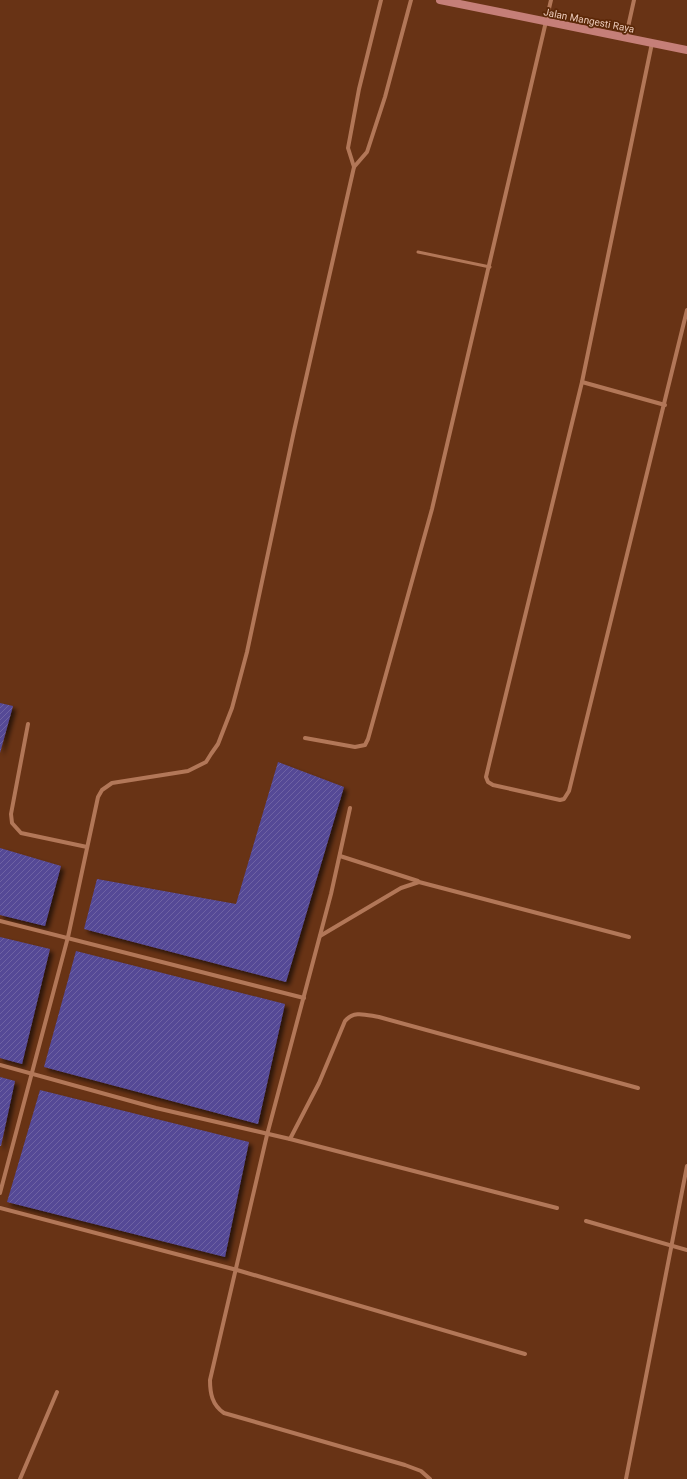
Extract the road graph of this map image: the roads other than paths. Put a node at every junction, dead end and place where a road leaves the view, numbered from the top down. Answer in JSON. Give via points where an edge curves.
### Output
{"nodes":[{"id":1,"x":381,"y":0,"type":"edge"},
{"id":2,"x":411,"y":0,"type":"edge"},
{"id":3,"x":440,"y":0,"type":"edge"},
{"id":4,"x":551,"y":0,"type":"edge"},
{"id":5,"x":634,"y":0,"type":"edge"},
{"id":6,"x":476,"y":4,"type":"edge"},
{"id":7,"x":546,"y":22,"type":"junction"},
{"id":8,"x":626,"y":36,"type":"junction"},
{"id":9,"x":652,"y":42,"type":"junction"},
{"id":10,"x":687,"y":50,"type":"edge"},
{"id":11,"x":354,"y":168,"type":"junction"},
{"id":12,"x":418,"y":252,"type":"dead end"},
{"id":13,"x":490,"y":267,"type":"junction"},
{"id":14,"x":687,"y":310,"type":"edge"},
{"id":15,"x":582,"y":382,"type":"junction"},
{"id":16,"x":665,"y":405,"type":"junction"},
{"id":17,"x":28,"y":724,"type":"dead end"},
{"id":18,"x":305,"y":738,"type":"dead end"},
{"id":19,"x":350,"y":808,"type":"dead end"},
{"id":20,"x":87,"y":847,"type":"junction"},
{"id":21,"x":340,"y":856,"type":"junction"},
{"id":22,"x":419,"y":882,"type":"junction"},
{"id":23,"x":0,"y":921,"type":"edge"},
{"id":24,"x":320,"y":936,"type":"junction"},
{"id":25,"x":68,"y":937,"type":"junction"},
{"id":26,"x":629,"y":937,"type":"dead end"},
{"id":27,"x":304,"y":998,"type":"junction"},
{"id":28,"x":0,"y":1065,"type":"edge"},
{"id":29,"x":32,"y":1074,"type":"junction"},
{"id":30,"x":638,"y":1088,"type":"dead end"},
{"id":31,"x":267,"y":1135,"type":"junction"},
{"id":32,"x":290,"y":1139,"type":"junction"},
{"id":33,"x":687,"y":1166,"type":"edge"},
{"id":34,"x":0,"y":1193,"type":"edge"},
{"id":35,"x":0,"y":1208,"type":"edge"},
{"id":36,"x":557,"y":1208,"type":"dead end"},
{"id":37,"x":586,"y":1221,"type":"dead end"},
{"id":38,"x":672,"y":1246,"type":"junction"},
{"id":39,"x":687,"y":1250,"type":"edge"},
{"id":40,"x":237,"y":1270,"type":"junction"},
{"id":41,"x":525,"y":1354,"type":"dead end"},
{"id":42,"x":57,"y":1392,"type":"dead end"},
{"id":43,"x":20,"y":1479,"type":"edge"},
{"id":44,"x":430,"y":1479,"type":"edge"},
{"id":45,"x":626,"y":1479,"type":"edge"}],
"edges":[{"from":1,"to":11,"type":"street","via":[[359,89],[348,148]]},
{"from":2,"to":11,"type":"street","via":[[367,152]]},
{"from":3,"to":6,"type":"main road","name":"Jalan Mangesti Raya"},
{"from":4,"to":7,"type":"street"},
{"from":5,"to":8,"type":"street"},
{"from":6,"to":7,"type":"main road","name":"Jalan Mangesti Raya"},
{"from":7,"to":8,"type":"main road","name":"Jalan Mangesti Raya"},
{"from":7,"to":13,"type":"street"},
{"from":8,"to":9,"type":"main road","name":"Jalan Mangesti Raya"},
{"from":9,"to":10,"type":"main road","name":"Jalan Mangesti Raya"},
{"from":9,"to":15,"type":"street"},
{"from":11,"to":20,"type":"street","via":[[247,652],[225,727],[212,754],[198,767],[188,771],[112,783],[102,790],[95,804]]},
{"from":12,"to":13,"type":"lane"},
{"from":13,"to":18,"type":"street","via":[[432,509],[368,739],[365,745],[355,747]]},
{"from":14,"to":16,"type":"street"},
{"from":15,"to":16,"type":"street"},
{"from":15,"to":16,"type":"street","via":[[486,777],[493,785],[560,800],[564,800],[569,791]]},
{"from":17,"to":20,"type":"street","via":[[11,814],[12,823],[21,833]]},
{"from":19,"to":21,"type":"street"},
{"from":20,"to":25,"type":"street"},
{"from":21,"to":22,"type":"street"},
{"from":21,"to":24,"type":"street"},
{"from":22,"to":24,"type":"street","via":[[401,888]]},
{"from":22,"to":26,"type":"street"},
{"from":23,"to":25,"type":"street"},
{"from":24,"to":27,"type":"street"},
{"from":25,"to":27,"type":"street"},
{"from":25,"to":29,"type":"street"},
{"from":27,"to":31,"type":"street"},
{"from":28,"to":29,"type":"street"},
{"from":29,"to":31,"type":"street"},
{"from":29,"to":34,"type":"street"},
{"from":30,"to":32,"type":"street","via":[[357,1013],[350,1015],[345,1021],[319,1082]]},
{"from":31,"to":32,"type":"street"},
{"from":31,"to":40,"type":"street"},
{"from":32,"to":36,"type":"street"},
{"from":33,"to":38,"type":"street"},
{"from":35,"to":40,"type":"street"},
{"from":37,"to":38,"type":"street"},
{"from":38,"to":39,"type":"street"},
{"from":38,"to":45,"type":"street"},
{"from":40,"to":41,"type":"street"},
{"from":40,"to":44,"type":"street","via":[[210,1380],[210,1392],[218,1409],[224,1413],[405,1465],[421,1471]]},
{"from":42,"to":43,"type":"street"}]}
